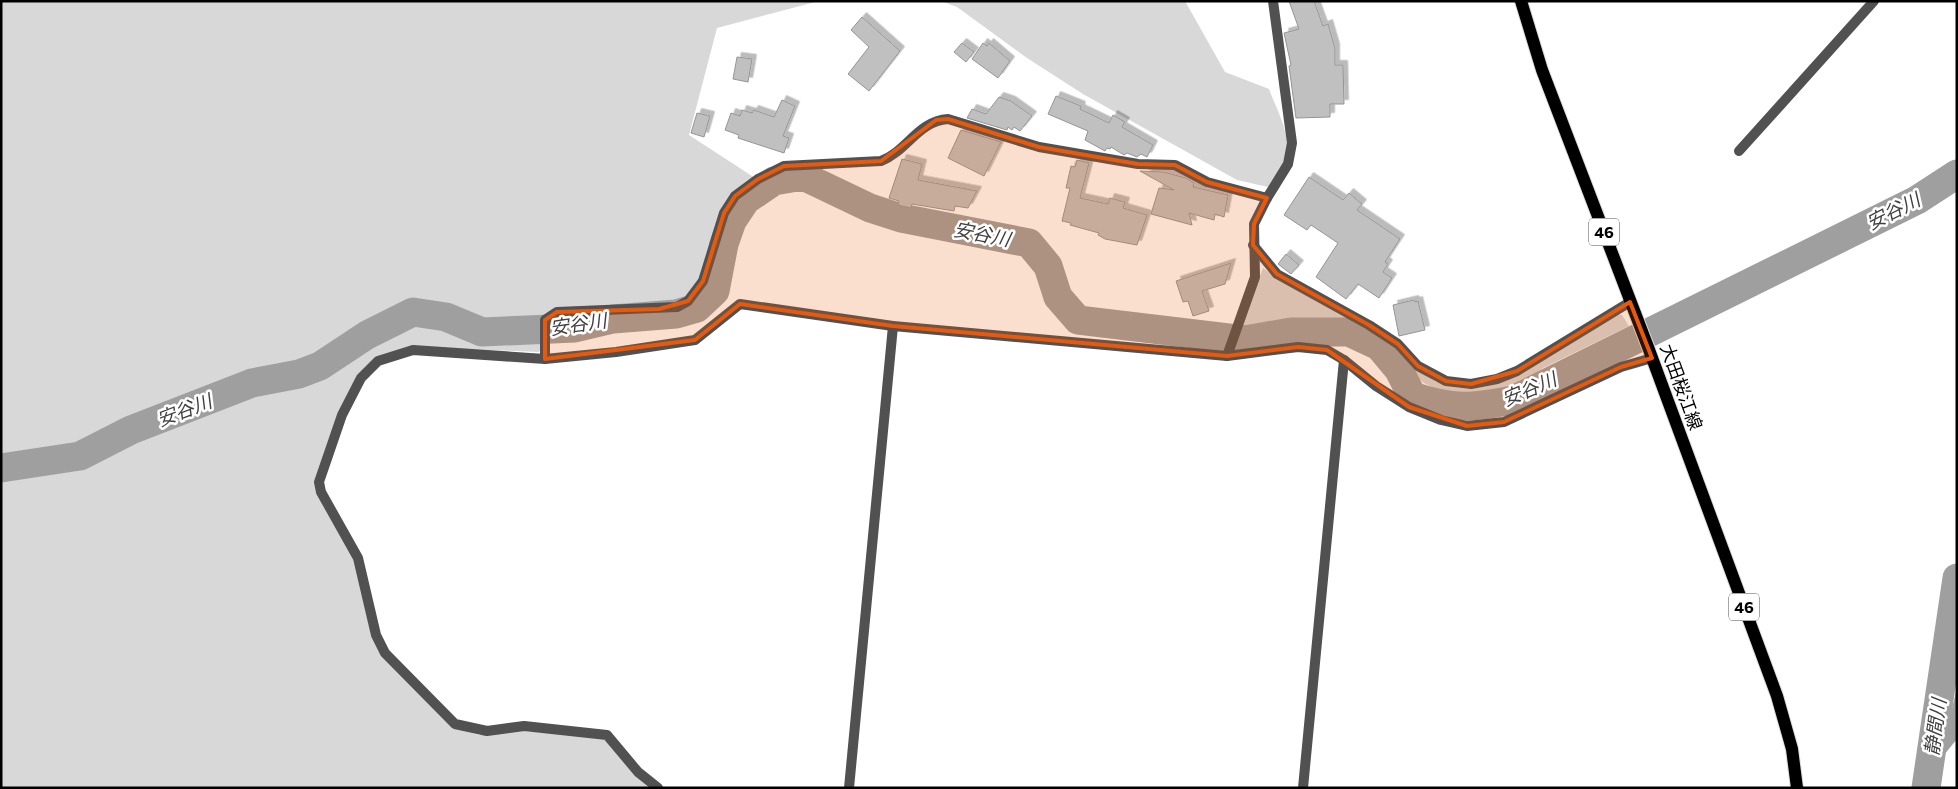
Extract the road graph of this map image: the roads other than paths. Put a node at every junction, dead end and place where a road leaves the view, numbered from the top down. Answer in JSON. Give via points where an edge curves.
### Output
{"nodes":[{"id":1,"x":1273,"y":1,"type":"edge"},
{"id":2,"x":1521,"y":1,"type":"edge"},
{"id":3,"x":1874,"y":1,"type":"edge"},
{"id":4,"x":1739,"y":151,"type":"dead end"},
{"id":5,"x":1267,"y":198,"type":"junction"},
{"id":6,"x":1253,"y":245,"type":"junction"},
{"id":7,"x":1633,"y":308,"type":"junction"},
{"id":8,"x":893,"y":326,"type":"junction"},
{"id":9,"x":1650,"y":352,"type":"junction"},
{"id":10,"x":546,"y":354,"type":"junction"},
{"id":11,"x":1228,"y":354,"type":"junction"},
{"id":12,"x":1344,"y":360,"type":"junction"},
{"id":13,"x":658,"y":788,"type":"edge"},
{"id":14,"x":849,"y":788,"type":"edge"},
{"id":15,"x":1303,"y":788,"type":"edge"},
{"id":16,"x":1797,"y":788,"type":"edge"}],
"edges":[{"from":1,"to":5,"type":"street","via":[[1292,143],[1288,164]]},
{"from":2,"to":7,"type":"main road","name":"大田桜江線","number":"46","via":[[1542,70]]},
{"from":3,"to":4,"type":"street"},
{"from":5,"to":6,"type":"street","via":[[1254,224]]},
{"from":5,"to":10,"type":"street","via":[[1208,182],[1175,165],[1138,164],[1039,147],[948,119],[936,120],[916,132],[892,157],[881,161],[784,166],[758,180],[735,196],[724,213],[703,281],[688,301],[677,307],[659,309],[557,312],[545,320]]},
{"from":6,"to":7,"type":"street","via":[[1277,274],[1391,339],[1418,366],[1446,381],[1471,384],[1497,379]]},
{"from":6,"to":11,"type":"street","via":[[1255,277]]},
{"from":7,"to":9,"type":"main road","name":"大田桜江線","number":"46"},
{"from":8,"to":10,"type":"street","via":[[740,304],[695,340],[616,352]]},
{"from":8,"to":11,"type":"street"},
{"from":8,"to":14,"type":"street"},
{"from":9,"to":12,"type":"street","via":[[1504,422],[1467,426],[1409,407]]},
{"from":9,"to":16,"type":"main road","name":"大田桜江線","number":"46","via":[[1777,696],[1792,749]]},
{"from":10,"to":13,"type":"street","via":[[414,350],[378,361],[361,378],[342,415],[319,482],[321,492],[358,558],[376,635],[385,652],[455,724],[487,731],[524,726],[607,735],[638,772]]},
{"from":11,"to":12,"type":"street","via":[[1262,353],[1298,346],[1327,350]]},
{"from":12,"to":15,"type":"street"}]}
